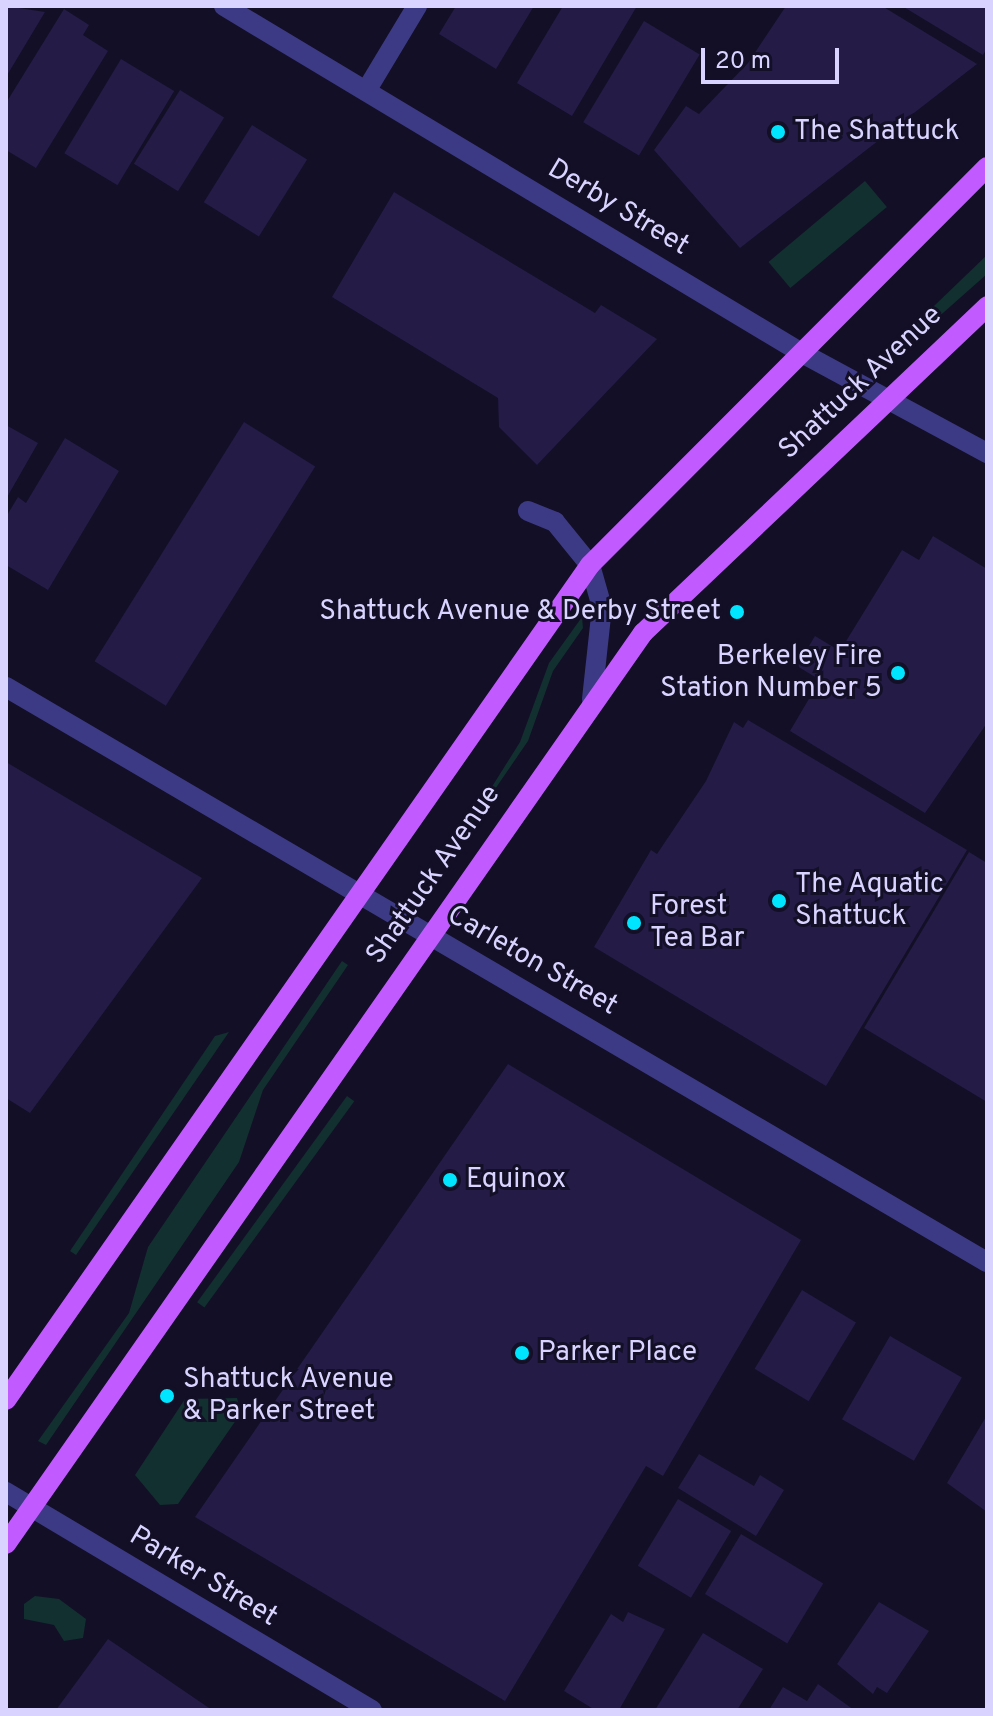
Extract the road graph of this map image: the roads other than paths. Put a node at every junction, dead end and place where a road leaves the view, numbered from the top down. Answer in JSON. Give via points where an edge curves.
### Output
{"nodes":[{"id":1,"x":224,"y":6,"type":"edge"},
{"id":2,"x":417,"y":6,"type":"edge"},
{"id":3,"x":366,"y":91,"type":"junction"},
{"id":4,"x":987,"y":167,"type":"edge"},
{"id":5,"x":987,"y":306,"type":"edge"},
{"id":6,"x":800,"y":352,"type":"junction"},
{"id":7,"x":886,"y":398,"type":"junction"},
{"id":8,"x":987,"y":453,"type":"edge"},
{"id":9,"x":528,"y":511,"type":"dead end"},
{"id":10,"x":590,"y":565,"type":"junction"},
{"id":11,"x":6,"y":687,"type":"edge"},
{"id":12,"x":592,"y":699,"type":"junction"},
{"id":13,"x":359,"y":894,"type":"junction"},
{"id":14,"x":428,"y":933,"type":"junction"},
{"id":15,"x":987,"y":1262,"type":"edge"},
{"id":16,"x":6,"y":1400,"type":"edge"},
{"id":17,"x":6,"y":1492,"type":"edge"},
{"id":18,"x":32,"y":1507,"type":"junction"},
{"id":19,"x":6,"y":1544,"type":"edge"},
{"id":20,"x":372,"y":1710,"type":"edge"}],
"edges":[{"from":1,"to":3,"type":"street","name":"Derby Street"},
{"from":2,"to":3,"type":"street"},
{"from":3,"to":6,"type":"street","name":"Derby Street"},
{"from":4,"to":6,"type":"main road","name":"Shattuck Avenue"},
{"from":5,"to":7,"type":"main road","name":"Shattuck Avenue"},
{"from":6,"to":7,"type":"street","name":"Derby Street"},
{"from":6,"to":10,"type":"main road","name":"Shattuck Avenue"},
{"from":7,"to":8,"type":"street","name":"Derby Street"},
{"from":7,"to":12,"type":"main road","name":"Shattuck Avenue","via":[[704,567]]},
{"from":9,"to":10,"type":"street","via":[[555,522]]},
{"from":10,"to":12,"type":"street","via":[[602,607]]},
{"from":10,"to":13,"type":"main road","name":"Shattuck Avenue"},
{"from":11,"to":13,"type":"street","name":"Carleton Street"},
{"from":12,"to":14,"type":"main road","name":"Shattuck Avenue"},
{"from":13,"to":14,"type":"street","name":"Carleton Street"},
{"from":13,"to":16,"type":"main road","name":"Shattuck Avenue"},
{"from":14,"to":15,"type":"street","name":"Carleton Street"},
{"from":14,"to":18,"type":"main road","name":"Shattuck Avenue"},
{"from":17,"to":18,"type":"street","name":"Parker Street"},
{"from":18,"to":19,"type":"main road","name":"Shattuck Avenue"},
{"from":18,"to":20,"type":"street","name":"Parker Street"}]}
